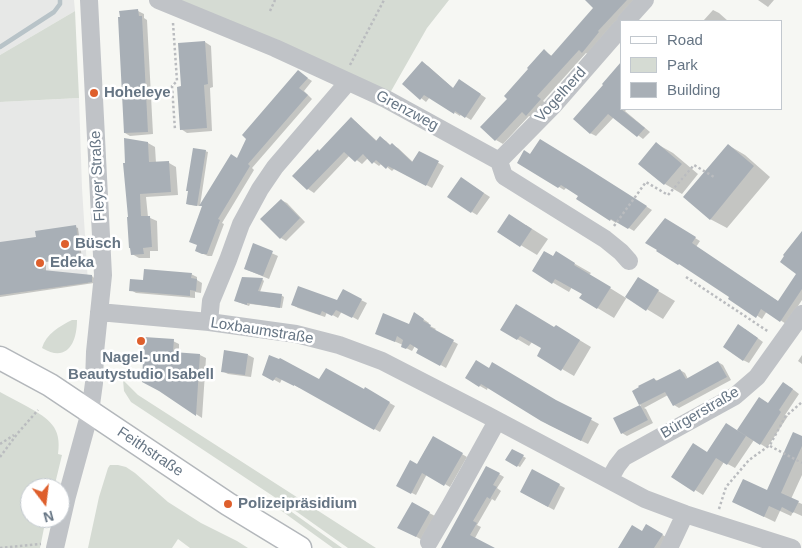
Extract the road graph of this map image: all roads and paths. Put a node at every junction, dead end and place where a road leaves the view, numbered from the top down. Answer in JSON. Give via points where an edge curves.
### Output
{"nodes":[{"id":1,"x":90,"y":0,"type":"edge"},
{"id":2,"x":275,"y":0,"type":"edge"},
{"id":3,"x":384,"y":0,"type":"edge"},
{"id":4,"x":645,"y":0,"type":"edge"},
{"id":5,"x":165,"y":3,"type":"edge"},
{"id":6,"x":270,"y":12,"type":"dead end"},
{"id":7,"x":627,"y":20,"type":"edge"},
{"id":8,"x":620,"y":29,"type":"edge"},
{"id":9,"x":346,"y":81,"type":"junction"},
{"id":10,"x":175,"y":130,"type":"dead end"},
{"id":11,"x":499,"y":161,"type":"junction"},
{"id":12,"x":714,"y":177,"type":"dead end"},
{"id":13,"x":605,"y":239,"type":"junction"},
{"id":14,"x":629,"y":261,"type":"dead end"},
{"id":15,"x":686,"y":277,"type":"dead end"},
{"id":16,"x":99,"y":312,"type":"junction"},
{"id":17,"x":802,"y":314,"type":"edge"},
{"id":18,"x":209,"y":322,"type":"junction"},
{"id":19,"x":783,"y":341,"type":"junction"},
{"id":20,"x":0,"y":358,"type":"edge"},
{"id":21,"x":802,"y":402,"type":"edge"},
{"id":22,"x":38,"y":410,"type":"dead end"},
{"id":23,"x":90,"y":412,"type":"junction"},
{"id":24,"x":497,"y":421,"type":"junction"},
{"id":25,"x":17,"y":434,"type":"junction"},
{"id":26,"x":0,"y":444,"type":"edge"},
{"id":27,"x":770,"y":446,"type":"junction"},
{"id":28,"x":0,"y":457,"type":"edge"},
{"id":29,"x":802,"y":463,"type":"edge"},
{"id":30,"x":609,"y":480,"type":"junction"},
{"id":31,"x":685,"y":514,"type":"junction"},
{"id":32,"x":715,"y":523,"type":"junction"},
{"id":33,"x":429,"y":542,"type":"dead end"},
{"id":34,"x":55,"y":545,"type":"edge"},
{"id":35,"x":0,"y":548,"type":"edge"},
{"id":36,"x":300,"y":548,"type":"edge"},
{"id":37,"x":669,"y":548,"type":"edge"},
{"id":38,"x":792,"y":548,"type":"edge"}],
"edges":[{"from":1,"to":16,"type":"street","name":"Fleyer Straße","via":[[104,275]]},
{"from":2,"to":6,"type":"path"},
{"from":3,"to":9,"type":"path"},
{"from":4,"to":7,"type":"street"},
{"from":5,"to":9,"type":"street","name":"Grenzweg"},
{"from":5,"to":10,"type":"path","via":[[177,81],[172,86]]},
{"from":8,"to":11,"type":"street","name":"Vogelherd","via":[[553,106]]},
{"from":9,"to":11,"type":"street","name":"Grenzweg"},
{"from":9,"to":18,"type":"street","via":[[275,166],[260,189],[241,224],[212,301]]},
{"from":11,"to":13,"type":"street","name":"Grenzweg","via":[[504,176]]},
{"from":12,"to":13,"type":"path","via":[[694,165],[668,195],[646,182]]},
{"from":13,"to":14,"type":"street","name":"Grenzweg"},
{"from":15,"to":19,"type":"path"},
{"from":16,"to":18,"type":"street","name":"Loxbaumstraße"},
{"from":16,"to":23,"type":"street","name":"Fleyer Straße"},
{"from":17,"to":19,"type":"street","name":"Bürgerstraße"},
{"from":18,"to":24,"type":"street","name":"Loxbaumstraße","via":[[296,334],[340,345],[382,361]]},
{"from":19,"to":30,"type":"street","name":"Bürgerstraße","via":[[757,377],[735,396],[624,457]]},
{"from":20,"to":23,"type":"main road","name":"Feithstraße","via":[[50,385]]},
{"from":21,"to":27,"type":"path","via":[[785,417]]},
{"from":22,"to":25,"type":"path"},
{"from":23,"to":34,"type":"street"},
{"from":23,"to":36,"type":"main road","name":"Feithstraße"},
{"from":24,"to":30,"type":"street","name":"Loxbaumstraße"},
{"from":24,"to":33,"type":"street"},
{"from":25,"to":26,"type":"path"},
{"from":25,"to":28,"type":"path"},
{"from":27,"to":29,"type":"path"},
{"from":27,"to":32,"type":"path","via":[[749,460],[726,487]]},
{"from":30,"to":31,"type":"street","name":"Loxbaumstraße","via":[[645,499]]},
{"from":31,"to":32,"type":"street","name":"Loxbaumstraße"},
{"from":31,"to":37,"type":"street"},
{"from":32,"to":38,"type":"street","name":"Loxbaumstraße"},
{"from":34,"to":35,"type":"path"}]}
